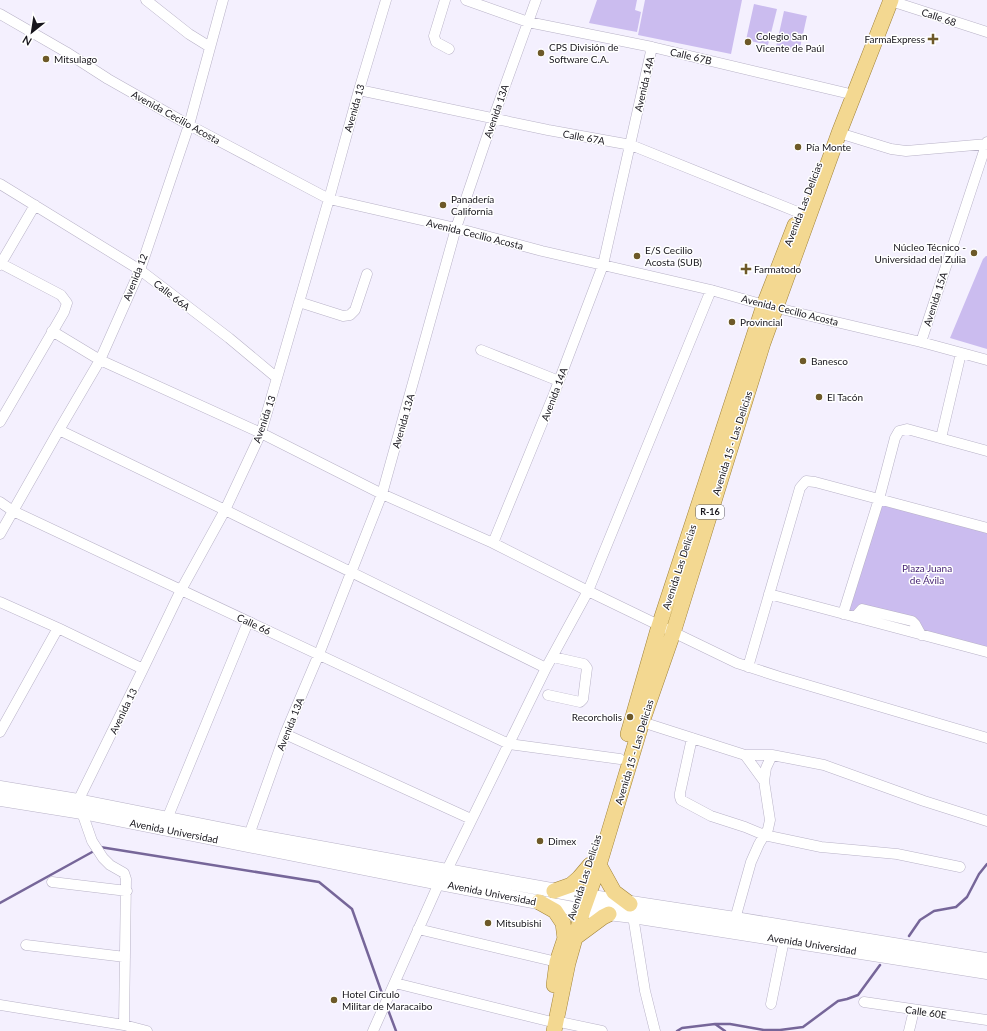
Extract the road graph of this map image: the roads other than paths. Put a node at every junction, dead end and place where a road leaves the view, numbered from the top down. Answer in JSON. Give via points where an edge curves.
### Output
{"nodes":[{"id":1,"x":146,"y":0,"type":"edge"},
{"id":2,"x":223,"y":0,"type":"edge"},
{"id":3,"x":386,"y":0,"type":"edge"},
{"id":4,"x":445,"y":0,"type":"edge"},
{"id":5,"x":466,"y":0,"type":"edge"},
{"id":6,"x":536,"y":0,"type":"edge"},
{"id":7,"x":888,"y":0,"type":"edge"},
{"id":8,"x":0,"y":14,"type":"edge"},
{"id":9,"x":528,"y":22,"type":"junction"},
{"id":10,"x":987,"y":32,"type":"edge"},
{"id":11,"x":210,"y":47,"type":"junction"},
{"id":12,"x":652,"y":47,"type":"junction"},
{"id":13,"x":449,"y":49,"type":"dead end"},
{"id":14,"x":359,"y":90,"type":"junction"},
{"id":15,"x":846,"y":93,"type":"junction"},
{"id":16,"x":493,"y":119,"type":"junction"},
{"id":17,"x":189,"y":125,"type":"junction"},
{"id":18,"x":839,"y":133,"type":"junction"},
{"id":19,"x":987,"y":143,"type":"edge"},
{"id":20,"x":631,"y":145,"type":"junction"},
{"id":21,"x":0,"y":184,"type":"edge"},
{"id":22,"x":329,"y":199,"type":"junction"},
{"id":23,"x":35,"y":205,"type":"junction"},
{"id":24,"x":800,"y":213,"type":"junction"},
{"id":25,"x":456,"y":228,"type":"junction"},
{"id":26,"x":0,"y":264,"type":"edge"},
{"id":27,"x":603,"y":265,"type":"junction"},
{"id":28,"x":140,"y":270,"type":"junction"},
{"id":29,"x":367,"y":274,"type":"dead end"},
{"id":30,"x":711,"y":290,"type":"junction"},
{"id":31,"x":299,"y":302,"type":"junction"},
{"id":32,"x":771,"y":306,"type":"junction"},
{"id":33,"x":52,"y":331,"type":"junction"},
{"id":34,"x":921,"y":342,"type":"junction"},
{"id":35,"x":482,"y":350,"type":"dead end"},
{"id":36,"x":961,"y":353,"type":"junction"},
{"id":37,"x":100,"y":360,"type":"junction"},
{"id":38,"x":987,"y":360,"type":"edge"},
{"id":39,"x":277,"y":378,"type":"junction"},
{"id":40,"x":559,"y":381,"type":"junction"},
{"id":41,"x":0,"y":422,"type":"edge"},
{"id":42,"x":59,"y":430,"type":"junction"},
{"id":43,"x":261,"y":433,"type":"junction"},
{"id":44,"x":941,"y":438,"type":"junction"},
{"id":45,"x":987,"y":451,"type":"edge"},
{"id":46,"x":382,"y":494,"type":"junction"},
{"id":47,"x":879,"y":499,"type":"junction"},
{"id":48,"x":0,"y":502,"type":"edge"},
{"id":49,"x":225,"y":510,"type":"junction"},
{"id":50,"x":13,"y":511,"type":"junction"},
{"id":51,"x":987,"y":528,"type":"edge"},
{"id":52,"x":0,"y":534,"type":"edge"},
{"id":53,"x":493,"y":543,"type":"junction"},
{"id":54,"x":352,"y":572,"type":"junction"},
{"id":55,"x":181,"y":590,"type":"junction"},
{"id":56,"x":588,"y":591,"type":"junction"},
{"id":57,"x":770,"y":594,"type":"junction"},
{"id":58,"x":0,"y":602,"type":"edge"},
{"id":59,"x":843,"y":614,"type":"junction"},
{"id":60,"x":248,"y":622,"type":"junction"},
{"id":61,"x":58,"y":628,"type":"junction"},
{"id":62,"x":666,"y":629,"type":"junction"},
{"id":63,"x":987,"y":652,"type":"edge"},
{"id":64,"x":319,"y":654,"type":"junction"},
{"id":65,"x":553,"y":656,"type":"junction"},
{"id":66,"x":748,"y":667,"type":"junction"},
{"id":67,"x":546,"y":668,"type":"junction"},
{"id":68,"x":143,"y":669,"type":"junction"},
{"id":69,"x":548,"y":694,"type":"dead end"},
{"id":70,"x":642,"y":722,"type":"junction"},
{"id":71,"x":0,"y":732,"type":"edge"},
{"id":72,"x":285,"y":734,"type":"junction"},
{"id":73,"x":692,"y":738,"type":"junction"},
{"id":74,"x":987,"y":738,"type":"edge"},
{"id":75,"x":509,"y":744,"type":"junction"},
{"id":76,"x":745,"y":755,"type":"junction"},
{"id":77,"x":772,"y":755,"type":"junction"},
{"id":78,"x":620,"y":759,"type":"junction"},
{"id":79,"x":764,"y":781,"type":"junction"},
{"id":80,"x":0,"y":788,"type":"edge"},
{"id":81,"x":0,"y":799,"type":"edge"},
{"id":82,"x":80,"y":806,"type":"junction"},
{"id":83,"x":167,"y":819,"type":"junction"},
{"id":84,"x":471,"y":819,"type":"junction"},
{"id":85,"x":987,"y":821,"type":"edge"},
{"id":86,"x":249,"y":835,"type":"junction"},
{"id":87,"x":764,"y":835,"type":"junction"},
{"id":88,"x":594,"y":865,"type":"junction"},
{"id":89,"x":960,"y":867,"type":"dead end"},
{"id":90,"x":442,"y":878,"type":"junction"},
{"id":91,"x":52,"y":882,"type":"dead end"},
{"id":92,"x":126,"y":891,"type":"junction"},
{"id":93,"x":554,"y":891,"type":"junction"},
{"id":94,"x":539,"y":902,"type":"junction"},
{"id":95,"x":581,"y":903,"type":"junction"},
{"id":96,"x":631,"y":910,"type":"junction"},
{"id":97,"x":609,"y":914,"type":"junction"},
{"id":98,"x":735,"y":919,"type":"junction"},
{"id":99,"x":418,"y":929,"type":"junction"},
{"id":100,"x":570,"y":938,"type":"junction"},
{"id":101,"x":784,"y":940,"type":"junction"},
{"id":102,"x":26,"y":944,"type":"dead end"},
{"id":103,"x":125,"y":957,"type":"junction"},
{"id":104,"x":987,"y":960,"type":"edge"},
{"id":105,"x":557,"y":962,"type":"junction"},
{"id":106,"x":987,"y":972,"type":"edge"},
{"id":107,"x":394,"y":984,"type":"junction"},
{"id":108,"x":864,"y":1002,"type":"dead end"},
{"id":109,"x":771,"y":1004,"type":"dead end"},
{"id":110,"x":0,"y":1005,"type":"edge"},
{"id":111,"x":914,"y":1010,"type":"junction"},
{"id":112,"x":987,"y":1020,"type":"edge"},
{"id":113,"x":124,"y":1026,"type":"junction"},
{"id":114,"x":551,"y":1026,"type":"edge"},
{"id":115,"x":147,"y":1031,"type":"edge"},
{"id":116,"x":373,"y":1031,"type":"edge"},
{"id":117,"x":602,"y":1031,"type":"edge"},
{"id":118,"x":654,"y":1031,"type":"edge"},
{"id":119,"x":909,"y":1031,"type":"edge"}],
"edges":[{"from":1,"to":11,"type":"street"},
{"from":2,"to":11,"type":"street","name":"Avenida 12"},
{"from":3,"to":14,"type":"street","name":"Avenida 13"},
{"from":4,"to":13,"type":"street","via":[[434,36],[436,42]]},
{"from":5,"to":9,"type":"street","name":"Calle 67B"},
{"from":6,"to":9,"type":"street","name":"Avenida 13A"},
{"from":7,"to":10,"type":"street","name":"Calle 68"},
{"from":7,"to":15,"type":"main road","name":"Avenida Las Delicias","number":"R-16","via":[[872,27]]},
{"from":7,"to":18,"type":"main road","number":"R-16"},
{"from":8,"to":17,"type":"street","name":"Avenida Cecilio Acosta"},
{"from":9,"to":12,"type":"street","name":"Calle 67B"},
{"from":9,"to":16,"type":"street","name":"Avenida 13A"},
{"from":11,"to":17,"type":"street","name":"Avenida 12"},
{"from":12,"to":15,"type":"street","name":"Calle 67B"},
{"from":12,"to":20,"type":"street","name":"Avenida 14A"},
{"from":14,"to":16,"type":"street","name":"Calle 67A"},
{"from":14,"to":22,"type":"street","name":"Avenida 13"},
{"from":15,"to":24,"type":"main road","name":"Avenida Las Delicias","number":"R-16"},
{"from":16,"to":20,"type":"street","name":"Calle 67A"},
{"from":16,"to":25,"type":"street","name":"Avenida 13A"},
{"from":17,"to":22,"type":"street","name":"Avenida Cecilio Acosta"},
{"from":17,"to":28,"type":"street","name":"Avenida 12"},
{"from":18,"to":19,"type":"street","via":[[906,151]]},
{"from":18,"to":32,"type":"main road","number":"R-16"},
{"from":19,"to":34,"type":"street","name":"Avenida 15A"},
{"from":20,"to":24,"type":"street","name":"Calle 67A"},
{"from":20,"to":27,"type":"street","name":"Avenida 14A"},
{"from":21,"to":23,"type":"street","name":"Calle 66A"},
{"from":22,"to":25,"type":"street","name":"Avenida Cecilio Acosta"},
{"from":22,"to":31,"type":"street","name":"Avenida 13"},
{"from":23,"to":26,"type":"street"},
{"from":23,"to":28,"type":"street","name":"Calle 66A"},
{"from":24,"to":32,"type":"main road","name":"Avenida Las Delicias","number":"R-16"},
{"from":25,"to":27,"type":"street","name":"Avenida Cecilio Acosta"},
{"from":25,"to":46,"type":"street","name":"Avenida 13A"},
{"from":26,"to":33,"type":"street","via":[[61,295],[67,303]]},
{"from":27,"to":30,"type":"street","name":"Avenida Cecilio Acosta"},
{"from":27,"to":40,"type":"street","name":"Avenida 14A"},
{"from":28,"to":37,"type":"street","name":"Avenida 12"},
{"from":28,"to":39,"type":"street","name":"Calle 66A"},
{"from":29,"to":31,"type":"street","via":[[355,310],[350,315],[343,316]]},
{"from":30,"to":32,"type":"street","name":"Avenida Cecilio Acosta"},
{"from":30,"to":56,"type":"street"},
{"from":31,"to":39,"type":"street","name":"Avenida 13"},
{"from":32,"to":34,"type":"street","name":"Avenida Cecilio Acosta"},
{"from":32,"to":62,"type":"main road","name":"Avenida Las Delicias","number":"R-16"},
{"from":33,"to":37,"type":"street"},
{"from":33,"to":41,"type":"street"},
{"from":34,"to":36,"type":"street","name":"Avenida Cecilio Acosta"},
{"from":35,"to":40,"type":"street"},
{"from":36,"to":38,"type":"street","name":"Avenida Cecilio Acosta"},
{"from":36,"to":44,"type":"street"},
{"from":37,"to":42,"type":"street","name":"Avenida 12"},
{"from":37,"to":43,"type":"street"},
{"from":39,"to":43,"type":"street","name":"Avenida 13"},
{"from":40,"to":53,"type":"street","name":"Avenida 14A"},
{"from":42,"to":49,"type":"street"},
{"from":42,"to":50,"type":"street","name":"Avenida 12"},
{"from":43,"to":46,"type":"street"},
{"from":43,"to":49,"type":"street","name":"Avenida 13"},
{"from":44,"to":45,"type":"street"},
{"from":44,"to":47,"type":"street","via":[[907,429],[899,431]]},
{"from":46,"to":53,"type":"street"},
{"from":46,"to":54,"type":"street","name":"Avenida 13A"},
{"from":47,"to":51,"type":"street"},
{"from":47,"to":57,"type":"street","via":[[806,481],[800,488]]},
{"from":47,"to":59,"type":"street"},
{"from":48,"to":50,"type":"street","name":"Calle 66"},
{"from":49,"to":54,"type":"street"},
{"from":49,"to":55,"type":"street","name":"Avenida 13"},
{"from":50,"to":52,"type":"street","name":"Avenida 12"},
{"from":50,"to":55,"type":"street","name":"Calle 66"},
{"from":53,"to":56,"type":"street"},
{"from":54,"to":64,"type":"street","name":"Avenida 13A"},
{"from":54,"to":67,"type":"street"},
{"from":55,"to":60,"type":"street","name":"Calle 66"},
{"from":55,"to":68,"type":"street","name":"Avenida 13"},
{"from":56,"to":62,"type":"street"},
{"from":56,"to":65,"type":"street"},
{"from":57,"to":59,"type":"street"},
{"from":57,"to":66,"type":"street"},
{"from":58,"to":61,"type":"street"},
{"from":59,"to":63,"type":"street"},
{"from":60,"to":64,"type":"street","name":"Calle 66"},
{"from":60,"to":83,"type":"street"},
{"from":61,"to":68,"type":"street"},
{"from":61,"to":71,"type":"street"},
{"from":62,"to":66,"type":"street"},
{"from":62,"to":70,"type":"main road","name":"Avenida 15 - Las Delicias","number":"R-16"},
{"from":62,"to":78,"type":"main road","name":"Avenida Las Delicias","number":"R-16"},
{"from":64,"to":72,"type":"street","name":"Avenida 13A"},
{"from":64,"to":75,"type":"street","name":"Calle 66"},
{"from":65,"to":67,"type":"street"},
{"from":65,"to":69,"type":"street","via":[[584,664],[587,668],[583,699],[580,702]]},
{"from":66,"to":74,"type":"street"},
{"from":67,"to":75,"type":"street"},
{"from":68,"to":82,"type":"street","name":"Avenida 13"},
{"from":70,"to":73,"type":"street"},
{"from":70,"to":88,"type":"main road","name":"Avenida 15 - Las Delicias","number":"R-16"},
{"from":72,"to":84,"type":"street"},
{"from":72,"to":86,"type":"street","name":"Avenida 13A"},
{"from":73,"to":76,"type":"street"},
{"from":73,"to":87,"type":"street","via":[[680,793],[681,800],[711,816]]},
{"from":75,"to":78,"type":"street","name":"Calle 66"},
{"from":75,"to":84,"type":"street"},
{"from":76,"to":77,"type":"street"},
{"from":76,"to":79,"type":"street"},
{"from":77,"to":79,"type":"street"},
{"from":77,"to":85,"type":"street","via":[[824,765]]},
{"from":78,"to":88,"type":"main road","name":"Avenida Las Delicias","number":"R-16"},
{"from":79,"to":87,"type":"street","via":[[770,820]]},
{"from":80,"to":82,"type":"street","name":"Avenida Universidad"},
{"from":81,"to":82,"type":"street","name":"Avenida Universidad"},
{"from":82,"to":83,"type":"street","name":"Avenida Universidad"},
{"from":82,"to":90,"type":"street","name":"Avenida Universidad"},
{"from":82,"to":92,"type":"street","via":[[92,841],[103,858],[124,873]]},
{"from":83,"to":86,"type":"street","name":"Avenida Universidad"},
{"from":84,"to":90,"type":"street"},
{"from":86,"to":90,"type":"street","name":"Avenida Universidad"},
{"from":87,"to":89,"type":"street","via":[[821,847],[897,854]]},
{"from":87,"to":98,"type":"street","via":[[751,862]]},
{"from":88,"to":93,"type":"main road","via":[[571,885]]},
{"from":88,"to":95,"type":"main road","name":"Avenida Las Delicias","number":"R-16"},
{"from":88,"to":96,"type":"main road"},
{"from":90,"to":93,"type":"street","name":"Avenida Universidad"},
{"from":90,"to":94,"type":"street","name":"Avenida Universidad"},
{"from":90,"to":99,"type":"street"},
{"from":91,"to":92,"type":"street"},
{"from":92,"to":103,"type":"street"},
{"from":93,"to":95,"type":"street","name":"Avenida Universidad"},
{"from":94,"to":95,"type":"street","name":"Avenida Universidad"},
{"from":94,"to":100,"type":"main road","via":[[555,911]]},
{"from":95,"to":96,"type":"street","name":"Avenida Universidad"},
{"from":95,"to":97,"type":"street","name":"Avenida Universidad"},
{"from":95,"to":100,"type":"main road","name":"Avenida Las Delicias","number":"R-16"},
{"from":96,"to":97,"type":"street","name":"Avenida Universidad"},
{"from":96,"to":98,"type":"street","name":"Avenida Universidad"},
{"from":96,"to":101,"type":"street","name":"Avenida Universidad"},
{"from":96,"to":118,"type":"street"},
{"from":97,"to":100,"type":"main road"},
{"from":98,"to":104,"type":"street","name":"Avenida Universidad"},
{"from":99,"to":105,"type":"street"},
{"from":99,"to":107,"type":"street"},
{"from":100,"to":105,"type":"main road","name":"Avenida Las Delicias","number":"R-16"},
{"from":100,"to":114,"type":"main road","number":"R-16","via":[[568,963]]},
{"from":101,"to":106,"type":"street","name":"Avenida Universidad"},
{"from":101,"to":109,"type":"street"},
{"from":102,"to":103,"type":"street"},
{"from":103,"to":113,"type":"street"},
{"from":105,"to":114,"type":"main road","name":"Avenida Las Delicias","number":"R-16"},
{"from":107,"to":114,"type":"street"},
{"from":107,"to":116,"type":"street"},
{"from":108,"to":111,"type":"street","name":"Calle 60E"},
{"from":110,"to":113,"type":"street"},
{"from":111,"to":112,"type":"street","name":"Calle 60E"},
{"from":111,"to":119,"type":"street"},
{"from":113,"to":115,"type":"street"},
{"from":114,"to":117,"type":"street"}]}
